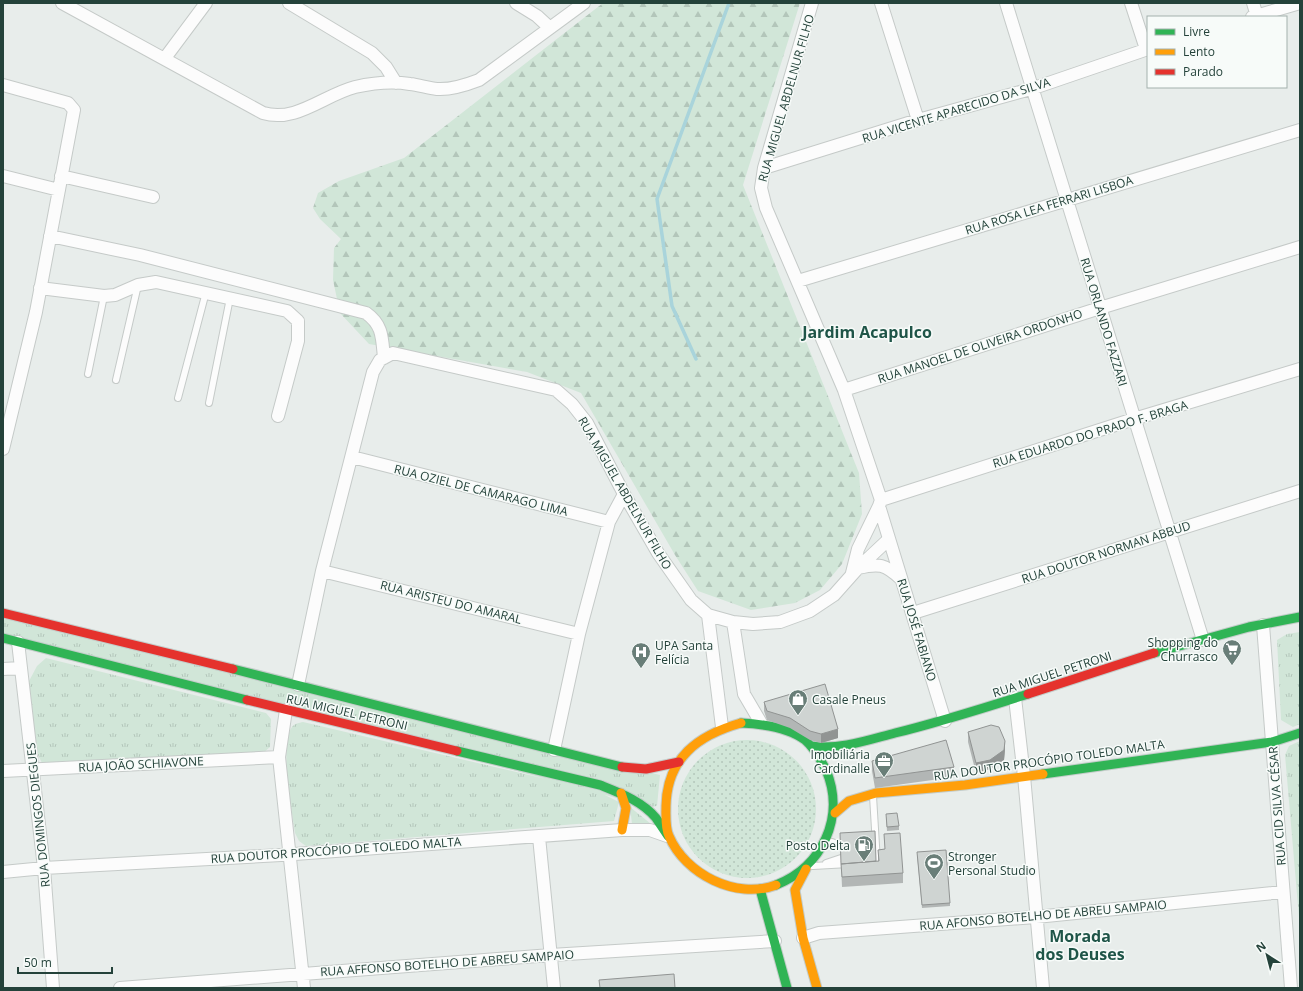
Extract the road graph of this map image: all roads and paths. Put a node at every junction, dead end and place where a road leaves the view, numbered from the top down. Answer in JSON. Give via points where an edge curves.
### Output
{"nodes":[{"id":1,"x":62,"y":3,"type":"edge"},
{"id":2,"x":206,"y":3,"type":"edge"},
{"id":3,"x":288,"y":3,"type":"edge"},
{"id":4,"x":516,"y":3,"type":"edge"},
{"id":5,"x":584,"y":3,"type":"edge"},
{"id":6,"x":812,"y":3,"type":"edge"},
{"id":7,"x":881,"y":3,"type":"edge"},
{"id":8,"x":1006,"y":3,"type":"edge"},
{"id":9,"x":1131,"y":3,"type":"edge"},
{"id":10,"x":1253,"y":3,"type":"edge"},
{"id":11,"x":1300,"y":3,"type":"edge"},
{"id":12,"x":1255,"y":16,"type":"edge"},
{"id":13,"x":550,"y":28,"type":"junction"},
{"id":14,"x":1147,"y":49,"type":"edge"},
{"id":15,"x":165,"y":58,"type":"junction"},
{"id":16,"x":396,"y":83,"type":"junction"},
{"id":17,"x":3,"y":85,"type":"edge"},
{"id":18,"x":1031,"y":89,"type":"junction"},
{"id":19,"x":918,"y":120,"type":"junction"},
{"id":20,"x":1300,"y":130,"type":"edge"},
{"id":21,"x":764,"y":168,"type":"junction"},
{"id":22,"x":3,"y":176,"type":"edge"},
{"id":23,"x":61,"y":176,"type":"junction"},
{"id":24,"x":59,"y":190,"type":"junction"},
{"id":25,"x":152,"y":197,"type":"dead end"},
{"id":26,"x":1066,"y":199,"type":"junction"},
{"id":27,"x":50,"y":236,"type":"junction"},
{"id":28,"x":1300,"y":247,"type":"edge"},
{"id":29,"x":798,"y":281,"type":"junction"},
{"id":30,"x":138,"y":284,"type":"junction"},
{"id":31,"x":40,"y":288,"type":"junction"},
{"id":32,"x":206,"y":292,"type":"junction"},
{"id":33,"x":104,"y":296,"type":"junction"},
{"id":34,"x":230,"y":298,"type":"junction"},
{"id":35,"x":1100,"y":308,"type":"junction"},
{"id":36,"x":384,"y":358,"type":"junction"},
{"id":37,"x":1300,"y":369,"type":"edge"},
{"id":38,"x":88,"y":374,"type":"dead end"},
{"id":39,"x":116,"y":380,"type":"dead end"},
{"id":40,"x":844,"y":390,"type":"junction"},
{"id":41,"x":178,"y":398,"type":"dead end"},
{"id":42,"x":209,"y":403,"type":"dead end"},
{"id":43,"x":278,"y":416,"type":"dead end"},
{"id":44,"x":1134,"y":419,"type":"junction"},
{"id":45,"x":3,"y":449,"type":"edge"},
{"id":46,"x":352,"y":457,"type":"junction"},
{"id":47,"x":1300,"y":491,"type":"edge"},
{"id":48,"x":624,"y":494,"type":"junction"},
{"id":49,"x":880,"y":503,"type":"junction"},
{"id":50,"x":609,"y":522,"type":"junction"},
{"id":51,"x":1170,"y":532,"type":"junction"},
{"id":52,"x":889,"y":539,"type":"junction"},
{"id":53,"x":322,"y":571,"type":"junction"},
{"id":54,"x":854,"y":573,"type":"junction"},
{"id":55,"x":902,"y":580,"type":"junction"},
{"id":56,"x":3,"y":613,"type":"edge"},
{"id":57,"x":913,"y":613,"type":"junction"},
{"id":58,"x":708,"y":616,"type":"junction"},
{"id":59,"x":1300,"y":617,"type":"edge"},
{"id":60,"x":732,"y":622,"type":"junction"},
{"id":61,"x":1263,"y":625,"type":"junction"},
{"id":62,"x":579,"y":634,"type":"junction"},
{"id":63,"x":3,"y":638,"type":"edge"},
{"id":64,"x":1203,"y":640,"type":"junction"},
{"id":65,"x":18,"y":642,"type":"junction"},
{"id":66,"x":22,"y":668,"type":"junction"},
{"id":67,"x":3,"y":669,"type":"edge"},
{"id":68,"x":298,"y":685,"type":"junction"},
{"id":69,"x":1015,"y":698,"type":"junction"},
{"id":70,"x":286,"y":710,"type":"junction"},
{"id":71,"x":945,"y":721,"type":"junction"},
{"id":72,"x":761,"y":723,"type":"junction"},
{"id":73,"x":722,"y":727,"type":"junction"},
{"id":74,"x":1300,"y":733,"type":"edge"},
{"id":75,"x":1272,"y":742,"type":"junction"},
{"id":76,"x":811,"y":746,"type":"junction"},
{"id":77,"x":554,"y":750,"type":"junction"},
{"id":78,"x":279,"y":757,"type":"junction"},
{"id":79,"x":679,"y":762,"type":"junction"},
{"id":80,"x":34,"y":769,"type":"junction"},
{"id":81,"x":3,"y":771,"type":"edge"},
{"id":82,"x":1024,"y":776,"type":"junction"},
{"id":83,"x":621,"y":793,"type":"junction"},
{"id":84,"x":873,"y":794,"type":"junction"},
{"id":85,"x":835,"y":813,"type":"junction"},
{"id":86,"x":622,"y":830,"type":"junction"},
{"id":87,"x":668,"y":836,"type":"junction"},
{"id":88,"x":539,"y":837,"type":"junction"},
{"id":89,"x":876,"y":838,"type":"junction"},
{"id":90,"x":869,"y":839,"type":"edge"},
{"id":91,"x":847,"y":840,"type":"edge"},
{"id":92,"x":828,"y":842,"type":"junction"},
{"id":93,"x":857,"y":848,"type":"edge"},
{"id":94,"x":291,"y":854,"type":"junction"},
{"id":95,"x":857,"y":856,"type":"edge"},
{"id":96,"x":855,"y":863,"type":"edge"},
{"id":97,"x":862,"y":863,"type":"edge"},
{"id":98,"x":819,"y":866,"type":"junction"},
{"id":99,"x":807,"y":867,"type":"junction"},
{"id":100,"x":44,"y":868,"type":"junction"},
{"id":101,"x":3,"y":872,"type":"edge"},
{"id":102,"x":760,"y":889,"type":"junction"},
{"id":103,"x":1283,"y":892,"type":"junction"},
{"id":104,"x":1036,"y":917,"type":"junction"},
{"id":105,"x":803,"y":938,"type":"junction"},
{"id":106,"x":775,"y":941,"type":"junction"},
{"id":107,"x":551,"y":955,"type":"junction"},
{"id":108,"x":303,"y":973,"type":"junction"},
{"id":109,"x":52,"y":988,"type":"edge"},
{"id":110,"x":120,"y":988,"type":"edge"},
{"id":111,"x":304,"y":988,"type":"edge"},
{"id":112,"x":554,"y":988,"type":"edge"},
{"id":113,"x":787,"y":988,"type":"edge"},
{"id":114,"x":817,"y":988,"type":"edge"},
{"id":115,"x":1043,"y":988,"type":"edge"},
{"id":116,"x":1291,"y":988,"type":"edge"}],
"edges":[{"from":1,"to":15,"type":"street"},
{"from":2,"to":15,"type":"street"},
{"from":3,"to":16,"type":"street","via":[[372,53],[386,67]]},
{"from":4,"to":13,"type":"street"},
{"from":5,"to":13,"type":"street"},
{"from":6,"to":21,"type":"street","name":"RUA MIGUEL ABDELNUR FILHO"},
{"from":7,"to":19,"type":"street"},
{"from":8,"to":18,"type":"street","name":"RUA ORLANDO FAZZARI"},
{"from":9,"to":14,"type":"street"},
{"from":10,"to":12,"type":"street"},
{"from":11,"to":12,"type":"street"},
{"from":13,"to":16,"type":"street","via":[[470,84],[437,89]]},
{"from":14,"to":18,"type":"street","name":"RUA VICENTE APARECIDO DA SILVA"},
{"from":15,"to":16,"type":"street","via":[[263,113],[278,116],[297,112],[355,87]]},
{"from":17,"to":23,"type":"street","via":[[68,103],[74,110]]},
{"from":18,"to":19,"type":"street","name":"RUA VICENTE APARECIDO DA SILVA"},
{"from":18,"to":26,"type":"street","name":"RUA ORLANDO FAZZARI"},
{"from":19,"to":21,"type":"street","name":"RUA VICENTE APARECIDO DA SILVA"},
{"from":20,"to":26,"type":"street","name":"RUA ROSA LEA FERRARI LISBOA"},
{"from":21,"to":29,"type":"street","name":"RUA MIGUEL ABDELNUR FILHO","via":[[761,188],[766,208]]},
{"from":22,"to":24,"type":"street"},
{"from":23,"to":24,"type":"street"},
{"from":23,"to":25,"type":"street"},
{"from":24,"to":27,"type":"street"},
{"from":26,"to":29,"type":"street","name":"RUA ROSA LEA FERRARI LISBOA"},
{"from":26,"to":35,"type":"street","name":"RUA ORLANDO FAZZARI"},
{"from":27,"to":31,"type":"street"},
{"from":27,"to":36,"type":"street","via":[[140,255],[366,313],[375,319],[382,335]]},
{"from":28,"to":35,"type":"street","name":"RUA MANOEL DE OLIVEIRA ORDONHO"},
{"from":29,"to":40,"type":"street","name":"RUA MIGUEL ABDELNUR FILHO"},
{"from":30,"to":32,"type":"street","via":[[156,282]]},
{"from":30,"to":33,"type":"street","via":[[115,295]]},
{"from":30,"to":39,"type":"lane"},
{"from":31,"to":33,"type":"street"},
{"from":31,"to":45,"type":"street"},
{"from":32,"to":34,"type":"street"},
{"from":32,"to":41,"type":"lane"},
{"from":33,"to":38,"type":"lane"},
{"from":34,"to":42,"type":"lane"},
{"from":34,"to":43,"type":"street","via":[[288,311],[298,322],[298,341]]},
{"from":35,"to":40,"type":"street","name":"RUA MANOEL DE OLIVEIRA ORDONHO"},
{"from":35,"to":44,"type":"street","name":"RUA ORLANDO FAZZARI"},
{"from":36,"to":46,"type":"street","via":[[373,372]]},
{"from":36,"to":48,"type":"street","name":"RUA MIGUEL ABDELNUR FILHO","via":[[392,353],[556,390],[572,404],[587,423]]},
{"from":37,"to":44,"type":"street","name":"RUA EDUARDO DO PRADO F. BRAGA"},
{"from":40,"to":49,"type":"street","name":"RUA MIGUEL ABDELNUR FILHO"},
{"from":44,"to":49,"type":"street","name":"RUA EDUARDO DO PRADO F. BRAGA"},
{"from":44,"to":51,"type":"street","name":"RUA ORLANDO FAZZARI"},
{"from":46,"to":50,"type":"street","name":"RUA OZIEL DE CAMARAGO LIMA"},
{"from":46,"to":53,"type":"street"},
{"from":47,"to":51,"type":"street","name":"RUA DOUTOR NORMAN ABBUD"},
{"from":48,"to":50,"type":"street"},
{"from":48,"to":58,"type":"street","name":"RUA MIGUEL ABDELNUR FILHO","via":[[677,582]]},
{"from":49,"to":52,"type":"street","name":"RUA MIGUEL ABDELNUR FILHO"},
{"from":49,"to":54,"type":"street","via":[[858,549]]},
{"from":50,"to":62,"type":"street"},
{"from":51,"to":57,"type":"street","name":"RUA DOUTOR NORMAN ABBUD"},
{"from":51,"to":64,"type":"street","name":"RUA ORLANDO FAZZARI"},
{"from":52,"to":54,"type":"street","name":"RUA MIGUEL ABDELNUR FILHO"},
{"from":52,"to":55,"type":"street","name":"RUA JOSÉ FABIANO"},
{"from":53,"to":62,"type":"street","name":"RUA ARISTEU DO AMARAL"},
{"from":53,"to":68,"type":"street"},
{"from":54,"to":55,"type":"street","via":[[869,566],[889,568]]},
{"from":54,"to":60,"type":"street","name":"RUA MIGUEL ABDELNUR FILHO","via":[[834,595],[810,611],[780,622]]},
{"from":55,"to":57,"type":"street","name":"RUA JOSÉ FABIANO"},
{"from":56,"to":68,"type":"main road","name":"RUA MIGUEL PETRONI"},
{"from":57,"to":71,"type":"street","name":"RUA JOSÉ FABIANO"},
{"from":58,"to":60,"type":"street","name":"RUA MIGUEL ABDELNUR FILHO"},
{"from":58,"to":73,"type":"street"},
{"from":59,"to":61,"type":"main road","name":"RUA MIGUEL PETRONI"},
{"from":60,"to":72,"type":"street","via":[[744,694]]},
{"from":61,"to":64,"type":"main road","name":"RUA MIGUEL PETRONI"},
{"from":61,"to":75,"type":"street","name":"RUA CID SILVA CÉSAR"},
{"from":62,"to":77,"type":"street"},
{"from":63,"to":65,"type":"main road","name":"RUA MIGUEL PETRONI"},
{"from":64,"to":69,"type":"main road","name":"RUA MIGUEL PETRONI"},
{"from":65,"to":66,"type":"street","name":"RUA DOMINGOS DIEGUES"},
{"from":65,"to":70,"type":"main road","name":"RUA MIGUEL PETRONI"},
{"from":66,"to":67,"type":"street"},
{"from":66,"to":80,"type":"street","name":"RUA DOMINGOS DIEGUES"},
{"from":68,"to":77,"type":"main road","name":"RUA MIGUEL PETRONI"},
{"from":69,"to":71,"type":"main road","name":"RUA MIGUEL PETRONI"},
{"from":69,"to":82,"type":"street"},
{"from":70,"to":78,"type":"street"},
{"from":70,"to":83,"type":"main road","name":"RUA MIGUEL PETRONI","via":[[600,785]]},
{"from":71,"to":76,"type":"main road","name":"RUA MIGUEL PETRONI","via":[[845,744]]},
{"from":72,"to":73,"type":"main road","via":[[741,722]]},
{"from":72,"to":76,"type":"main road","via":[[788,731]]},
{"from":73,"to":79,"type":"main road","via":[[702,737]]},
{"from":74,"to":75,"type":"main road","name":"RUA DOUTOR PROCÓPIO TOLEDO MALTA"},
{"from":75,"to":82,"type":"main road","name":"RUA DOUTOR PROCÓPIO TOLEDO MALTA"},
{"from":75,"to":103,"type":"street","name":"RUA CID SILVA CÉSAR"},
{"from":76,"to":85,"type":"main road","via":[[826,771]]},
{"from":77,"to":79,"type":"main road","name":"RUA MIGUEL PETRONI","via":[[640,770]]},
{"from":78,"to":80,"type":"street","name":"RUA JOÃO SCHIAVONE"},
{"from":78,"to":94,"type":"street"},
{"from":79,"to":87,"type":"main road","via":[[670,781],[666,801]]},
{"from":80,"to":81,"type":"street","name":"RUA JOÃO SCHIAVONE"},
{"from":80,"to":100,"type":"street","name":"RUA DOMINGOS DIEGUES"},
{"from":82,"to":84,"type":"main road","name":"RUA DOUTOR PROCÓPIO TOLEDO MALTA"},
{"from":82,"to":104,"type":"street"},
{"from":83,"to":86,"type":"main road","via":[[626,808]]},
{"from":83,"to":87,"type":"main road","name":"RUA MIGUEL PETRONI","via":[[654,815]]},
{"from":84,"to":85,"type":"main road","name":"RUA DOUTOR PROCÓPIO TOLEDO MALTA","via":[[849,801]]},
{"from":84,"to":89,"type":"lane"},
{"from":85,"to":92,"type":"main road"},
{"from":86,"to":87,"type":"street","name":"RUA DOUTOR PROCÓPIO DE TOLEDO MALTA","via":[[650,830]]},
{"from":86,"to":88,"type":"street","name":"RUA DOUTOR PROCÓPIO DE TOLEDO MALTA"},
{"from":87,"to":102,"type":"main road","name":"RUA MIGUEL PETRONI","via":[[684,858],[706,878],[733,888]]},
{"from":88,"to":94,"type":"street","name":"RUA DOUTOR PROCÓPIO DE TOLEDO MALTA"},
{"from":88,"to":107,"type":"street"},
{"from":89,"to":90,"type":"lane"},
{"from":89,"to":97,"type":"lane","via":[[873,846],[877,862]]},
{"from":91,"to":92,"type":"lane"},
{"from":92,"to":93,"type":"lane","via":[[844,848]]},
{"from":92,"to":99,"type":"main road"},
{"from":94,"to":100,"type":"street","name":"RUA DOUTOR PROCÓPIO DE TOLEDO MALTA"},
{"from":94,"to":108,"type":"street"},
{"from":95,"to":98,"type":"lane","via":[[844,856]]},
{"from":96,"to":98,"type":"lane"},
{"from":98,"to":99,"type":"lane"},
{"from":99,"to":102,"type":"main road","name":"RUA MIGUEL PETRONI","via":[[785,882]]},
{"from":99,"to":105,"type":"main road","via":[[795,890]]},
{"from":100,"to":101,"type":"street","name":"RUA DOUTOR PROCÓPIO DE TOLEDO MALTA"},
{"from":100,"to":109,"type":"street","name":"RUA DOMINGOS DIEGUES"},
{"from":102,"to":106,"type":"main road"},
{"from":103,"to":104,"type":"street","name":"RUA AFONSO BOTELHO DE ABREU SAMPAIO"},
{"from":103,"to":116,"type":"street","name":"RUA CID SILVA CÉSAR"},
{"from":104,"to":105,"type":"street","name":"RUA AFONSO BOTELHO DE ABREU SAMPAIO","via":[[819,933]]},
{"from":104,"to":115,"type":"street"},
{"from":105,"to":114,"type":"main road"},
{"from":106,"to":107,"type":"street","name":"RUA AFFONSO BOTELHO DE ABREU SAMPAIO"},
{"from":106,"to":113,"type":"main road"},
{"from":107,"to":108,"type":"street","name":"RUA AFFONSO BOTELHO DE ABREU SAMPAIO"},
{"from":107,"to":112,"type":"street"},
{"from":108,"to":110,"type":"street","name":"RUA AFFONSO BOTELHO DE ABREU SAMPAIO"},
{"from":108,"to":111,"type":"street"}]}
